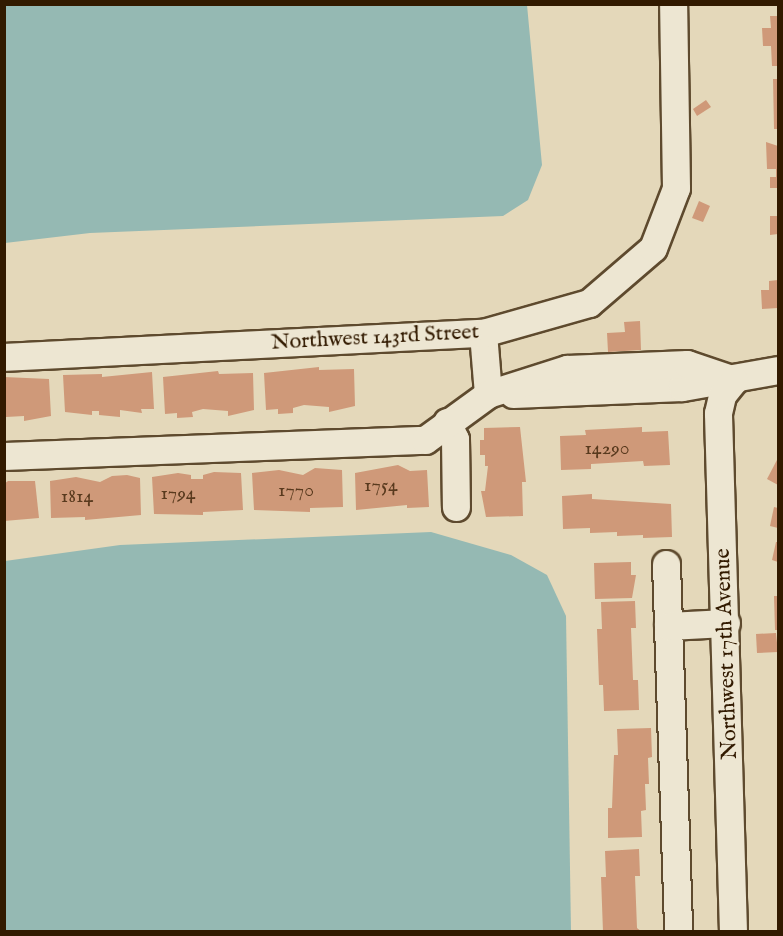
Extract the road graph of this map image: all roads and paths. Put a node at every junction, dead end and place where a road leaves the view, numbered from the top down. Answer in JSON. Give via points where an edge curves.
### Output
{"nodes":[{"id":1,"x":673,"y":4,"type":"edge"},
{"id":2,"x":483,"y":333,"type":"junction"},
{"id":3,"x":4,"y":357,"type":"edge"},
{"id":4,"x":778,"y":370,"type":"edge"},
{"id":5,"x":734,"y":380,"type":"junction"},
{"id":6,"x":488,"y":394,"type":"junction"},
{"id":7,"x":447,"y":422,"type":"junction"},
{"id":8,"x":4,"y":456,"type":"edge"},
{"id":9,"x":456,"y":507,"type":"dead end"},
{"id":10,"x":666,"y":564,"type":"dead end"},
{"id":11,"x":726,"y":623,"type":"junction"},
{"id":12,"x":668,"y":626,"type":"junction"},
{"id":13,"x":678,"y":932,"type":"edge"},
{"id":14,"x":733,"y":932,"type":"edge"}],
"edges":[{"from":1,"to":2,"type":"street","name":"Northwest 143rd Street","via":[[676,188],[653,248],[590,303]]},
{"from":2,"to":3,"type":"street","name":"Northwest 143rd Street"},
{"from":2,"to":6,"type":"street"},
{"from":4,"to":5,"type":"street"},
{"from":5,"to":6,"type":"street","via":[[564,395]]},
{"from":5,"to":11,"type":"street","name":"Northwest 17th Avenue","via":[[722,395],[718,413]]},
{"from":6,"to":7,"type":"street"},
{"from":7,"to":8,"type":"street","via":[[425,440]]},
{"from":7,"to":9,"type":"street","via":[[454,440]]},
{"from":10,"to":12,"type":"street"},
{"from":11,"to":12,"type":"street"},
{"from":11,"to":14,"type":"street","name":"Northwest 17th Avenue"},
{"from":12,"to":13,"type":"street"}]}
